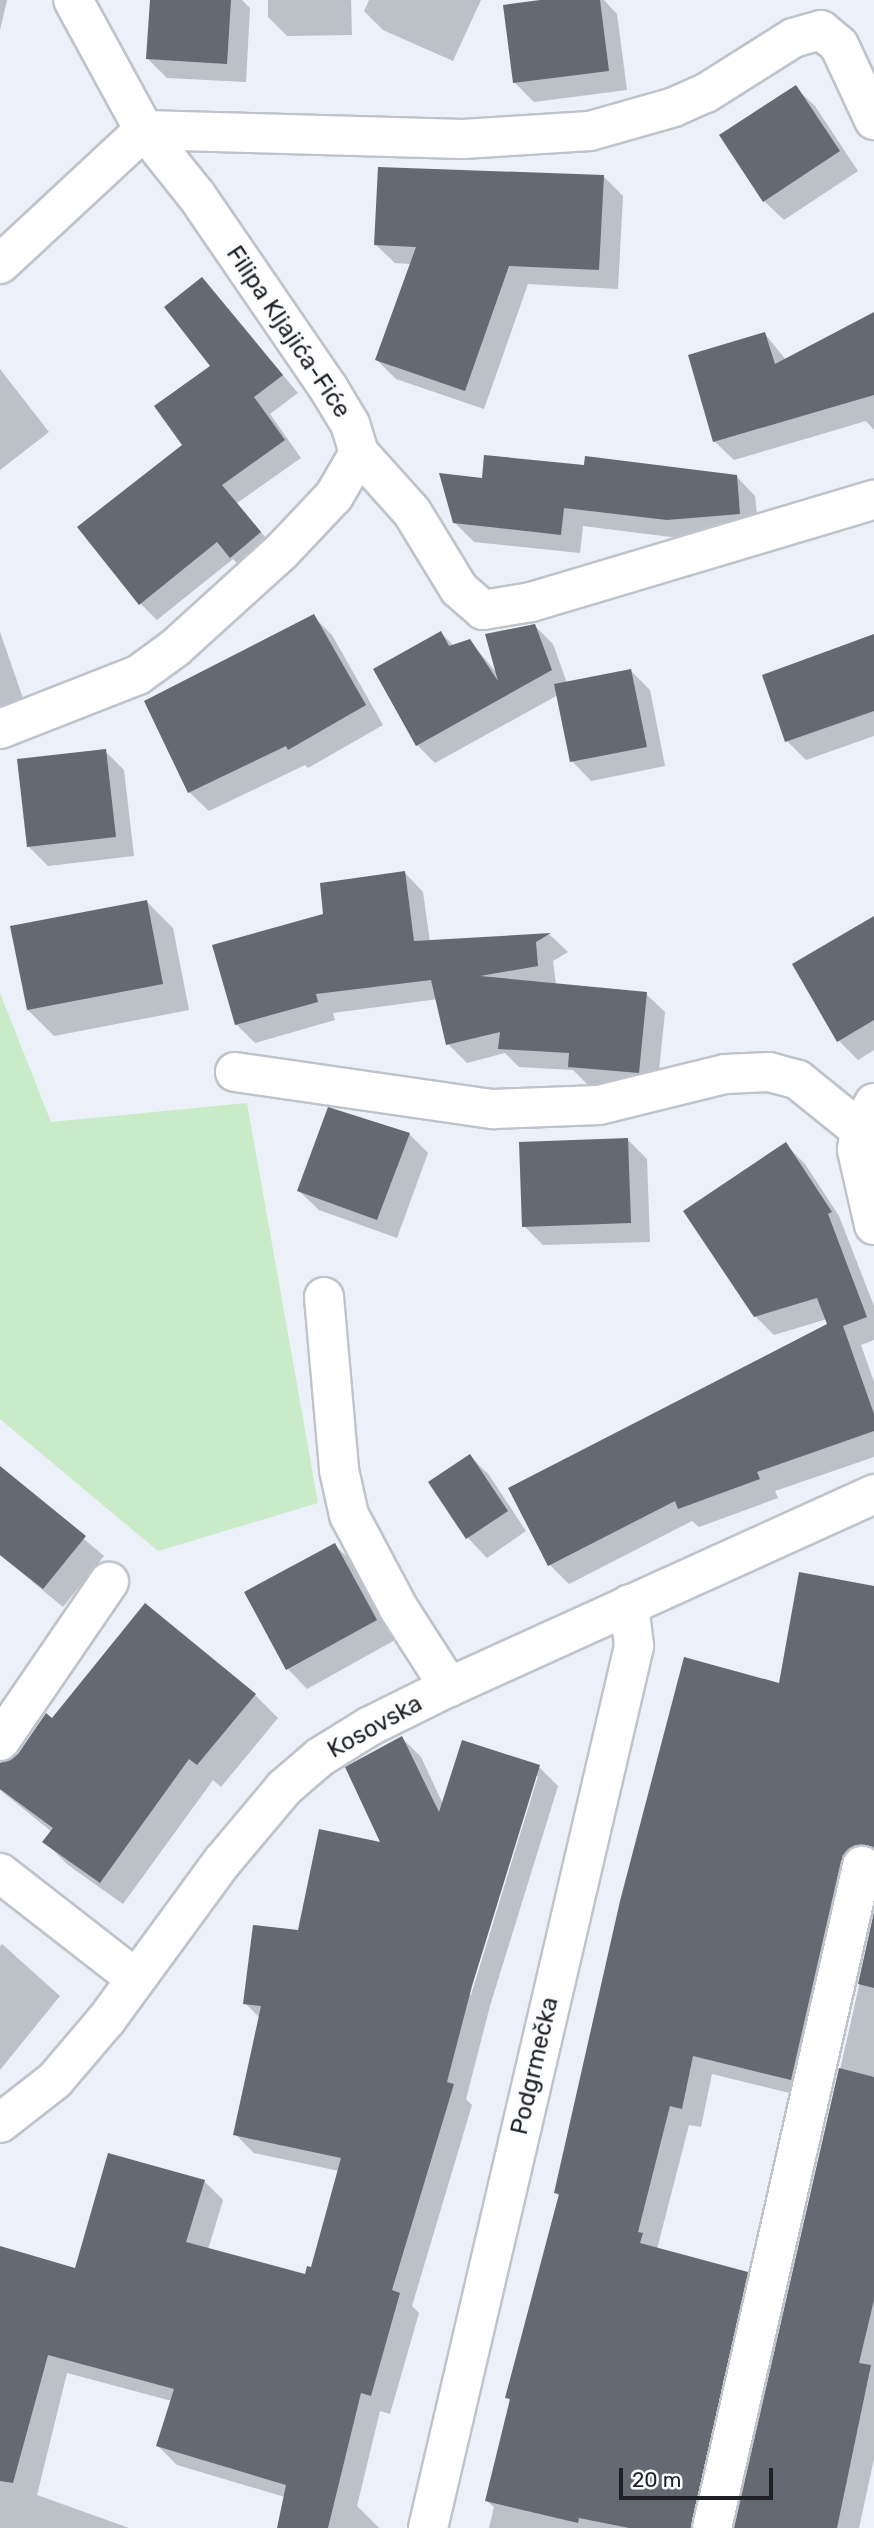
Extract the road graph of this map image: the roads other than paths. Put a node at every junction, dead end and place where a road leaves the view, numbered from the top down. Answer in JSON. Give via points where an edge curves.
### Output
{"nodes":[{"id":1,"x":73,"y":0,"type":"edge"},
{"id":2,"x":874,"y":120,"type":"edge"},
{"id":3,"x":144,"y":130,"type":"junction"},
{"id":4,"x":0,"y":264,"type":"edge"},
{"id":5,"x":359,"y":453,"type":"junction"},
{"id":6,"x":874,"y":500,"type":"edge"},
{"id":7,"x":0,"y":729,"type":"edge"},
{"id":8,"x":235,"y":1072,"type":"dead end"},
{"id":9,"x":867,"y":1117,"type":"edge"},
{"id":10,"x":874,"y":1225,"type":"edge"},
{"id":11,"x":324,"y":1297,"type":"dead end"},
{"id":12,"x":874,"y":1494,"type":"edge"},
{"id":13,"x":109,"y":1582,"type":"dead end"},
{"id":14,"x":629,"y":1604,"type":"junction"},
{"id":15,"x":449,"y":1687,"type":"junction"},
{"id":16,"x":0,"y":1741,"type":"edge"},
{"id":17,"x":862,"y":1866,"type":"dead end"},
{"id":18,"x":0,"y":1873,"type":"edge"},
{"id":19,"x":136,"y":1979,"type":"junction"},
{"id":20,"x":0,"y":2123,"type":"edge"},
{"id":21,"x":428,"y":2528,"type":"edge"},
{"id":22,"x":712,"y":2528,"type":"edge"}],
"edges":[{"from":1,"to":3,"type":"street","name":"Filipa Kljajića-Fiće"},
{"from":2,"to":3,"type":"street","via":[[839,45],[821,30],[793,38],[706,93],[674,107],[590,131],[463,139]]},
{"from":3,"to":4,"type":"street"},
{"from":3,"to":5,"type":"street","name":"Filipa Kljajića-Fiće","via":[[196,195],[329,389]]},
{"from":5,"to":6,"type":"street","via":[[412,512],[458,589],[483,610],[531,602]]},
{"from":5,"to":7,"type":"street","via":[[326,506],[175,648],[128,679]]},
{"from":8,"to":9,"type":"street","via":[[493,1109],[599,1105],[725,1074],[769,1072],[798,1080]]},
{"from":9,"to":10,"type":"street","via":[[858,1168]]},
{"from":11,"to":15,"type":"street","via":[[339,1470],[349,1514],[399,1609]]},
{"from":12,"to":14,"type":"street","name":"Kosovska"},
{"from":13,"to":16,"type":"street"},
{"from":14,"to":15,"type":"street","name":"Kosovska"},
{"from":14,"to":21,"type":"street","name":"Podgrmečka","via":[[634,1646]]},
{"from":15,"to":19,"type":"street","name":"Kosovska","via":[[360,1732],[320,1757],[284,1788],[222,1862]]},
{"from":17,"to":22,"type":"street"},
{"from":18,"to":19,"type":"street"},
{"from":19,"to":20,"type":"street","name":"Kosovska","via":[[55,2080]]}]}
